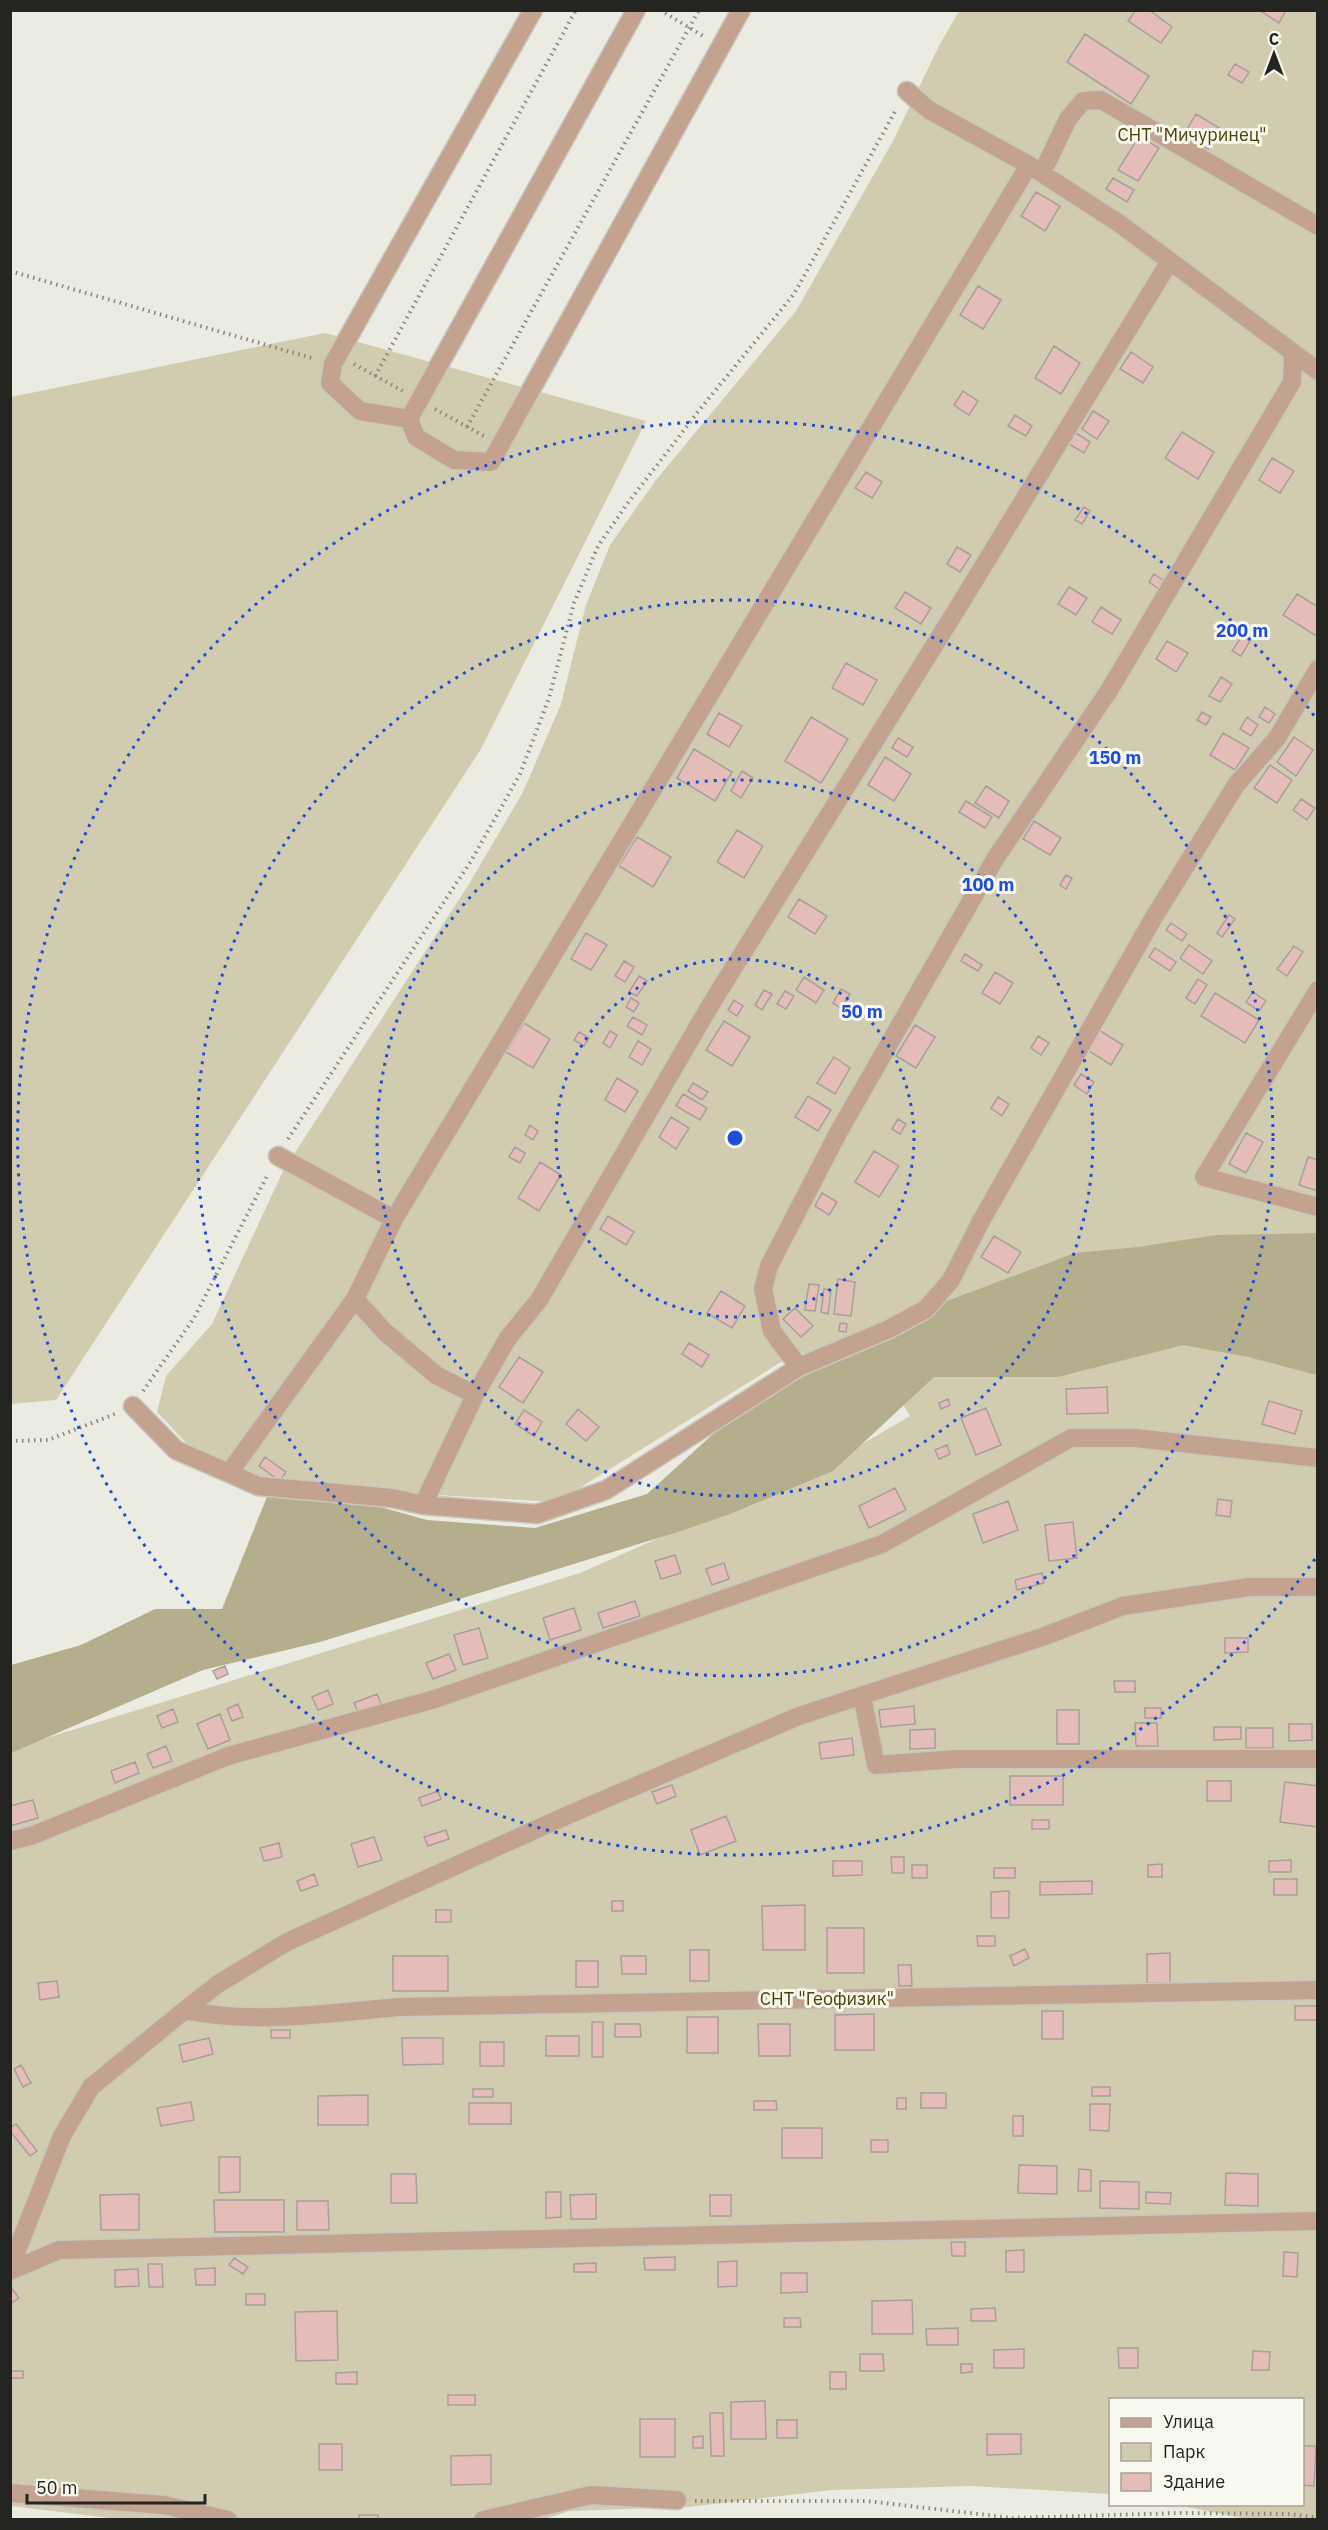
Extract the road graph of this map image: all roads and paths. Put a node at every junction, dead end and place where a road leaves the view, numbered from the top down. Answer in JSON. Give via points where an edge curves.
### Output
{"nodes":[{"id":1,"x":533,"y":10,"type":"edge"},
{"id":2,"x":576,"y":10,"type":"edge"},
{"id":3,"x":636,"y":10,"type":"edge"},
{"id":4,"x":660,"y":10,"type":"edge"},
{"id":5,"x":699,"y":10,"type":"edge"},
{"id":6,"x":736,"y":12,"type":"edge"},
{"id":7,"x":688,"y":27,"type":"junction"},
{"id":8,"x":721,"y":46,"type":"junction"},
{"id":9,"x":907,"y":91,"type":"joint"},
{"id":10,"x":1036,"y":169,"type":"junction"},
{"id":11,"x":1317,"y":226,"type":"edge"},
{"id":12,"x":1170,"y":261,"type":"junction"},
{"id":13,"x":10,"y":271,"type":"edge"},
{"id":14,"x":1293,"y":353,"type":"junction"},
{"id":15,"x":333,"y":364,"type":"junction"},
{"id":16,"x":1317,"y":371,"type":"edge"},
{"id":17,"x":375,"y":376,"type":"dead end"},
{"id":18,"x":409,"y":419,"type":"junction"},
{"id":19,"x":467,"y":427,"type":"dead end"},
{"id":20,"x":1317,"y":669,"type":"edge"},
{"id":21,"x":1317,"y":990,"type":"edge"},
{"id":22,"x":278,"y":1156,"type":"junction"},
{"id":23,"x":1317,"y":1207,"type":"edge"},
{"id":24,"x":394,"y":1219,"type":"junction"},
{"id":25,"x":356,"y":1299,"type":"junction"},
{"id":26,"x":800,"y":1367,"type":"junction"},
{"id":27,"x":475,"y":1395,"type":"junction"},
{"id":28,"x":133,"y":1406,"type":"junction"},
{"id":29,"x":10,"y":1441,"type":"edge"},
{"id":30,"x":1317,"y":1458,"type":"edge"},
{"id":31,"x":229,"y":1473,"type":"junction"},
{"id":32,"x":423,"y":1505,"type":"junction"},
{"id":33,"x":1317,"y":1587,"type":"edge"},
{"id":34,"x":862,"y":1696,"type":"junction"},
{"id":35,"x":1317,"y":1759,"type":"edge"},
{"id":36,"x":10,"y":1841,"type":"edge"},
{"id":37,"x":1317,"y":1990,"type":"edge"},
{"id":38,"x":185,"y":2010,"type":"junction"},
{"id":39,"x":1317,"y":2221,"type":"edge"},
{"id":40,"x":10,"y":2269,"type":"edge"},
{"id":41,"x":10,"y":2493,"type":"edge"},
{"id":42,"x":677,"y":2500,"type":"joint"},
{"id":43,"x":1317,"y":2517,"type":"edge"},
{"id":44,"x":228,"y":2520,"type":"edge"},
{"id":45,"x":483,"y":2520,"type":"edge"}],
"edges":[{"from":1,"to":15,"type":"street"},
{"from":2,"to":17,"type":"path"},
{"from":3,"to":18,"type":"street"},
{"from":4,"to":7,"type":"path"},
{"from":5,"to":7,"type":"path"},
{"from":6,"to":8,"type":"street"},
{"from":7,"to":8,"type":"path"},
{"from":7,"to":19,"type":"path"},
{"from":8,"to":18,"type":"street","via":[[491,462],[454,460],[416,437]]},
{"from":9,"to":10,"type":"street","via":[[929,110]]},
{"from":9,"to":22,"type":"path","via":[[794,294],[701,408],[598,546],[574,603],[549,698],[520,774],[471,861]]},
{"from":10,"to":11,"type":"street","via":[[1083,101],[1101,100]]},
{"from":10,"to":12,"type":"street"},
{"from":10,"to":24,"type":"street"},
{"from":12,"to":14,"type":"street"},
{"from":12,"to":27,"type":"street","via":[[711,1004],[539,1300],[508,1338]]},
{"from":13,"to":15,"type":"path"},
{"from":14,"to":16,"type":"street"},
{"from":14,"to":26,"type":"street","via":[[1292,382],[1110,689],[995,859],[838,1133],[769,1266],[763,1289],[772,1331]]},
{"from":15,"to":18,"type":"street","via":[[330,383],[360,411]]},
{"from":20,"to":26,"type":"street","via":[[1277,738],[1236,785],[1154,918],[951,1280],[926,1309]]},
{"from":21,"to":23,"type":"street","via":[[1204,1177]]},
{"from":22,"to":24,"type":"street"},
{"from":22,"to":28,"type":"path","via":[[194,1318]]},
{"from":24,"to":25,"type":"street"},
{"from":25,"to":27,"type":"street","via":[[385,1332],[436,1375]]},
{"from":25,"to":31,"type":"street"},
{"from":26,"to":32,"type":"street","via":[[606,1490],[537,1514]]},
{"from":27,"to":32,"type":"street"},
{"from":28,"to":29,"type":"path","via":[[48,1440]]},
{"from":28,"to":31,"type":"street","via":[[176,1450]]},
{"from":30,"to":36,"type":"street","via":[[1135,1437],[1071,1437],[882,1544],[435,1698],[228,1756]]},
{"from":31,"to":32,"type":"street","via":[[258,1486],[392,1498]]},
{"from":33,"to":34,"type":"street","via":[[1249,1587],[1123,1606]]},
{"from":34,"to":35,"type":"street","via":[[876,1765],[957,1759]]},
{"from":34,"to":38,"type":"street","via":[[799,1716],[612,1796],[287,1942],[218,1984]]},
{"from":37,"to":38,"type":"street","via":[[399,2007],[294,2016],[208,2015]]},
{"from":38,"to":40,"type":"street","via":[[91,2087],[62,2136]]},
{"from":39,"to":40,"type":"street","via":[[59,2250]]},
{"from":41,"to":44,"type":"street","via":[[164,2505]]},
{"from":42,"to":43,"type":"path","via":[[867,2501],[1012,2518],[1179,2513]]},
{"from":42,"to":45,"type":"street","via":[[591,2495]]}]}
